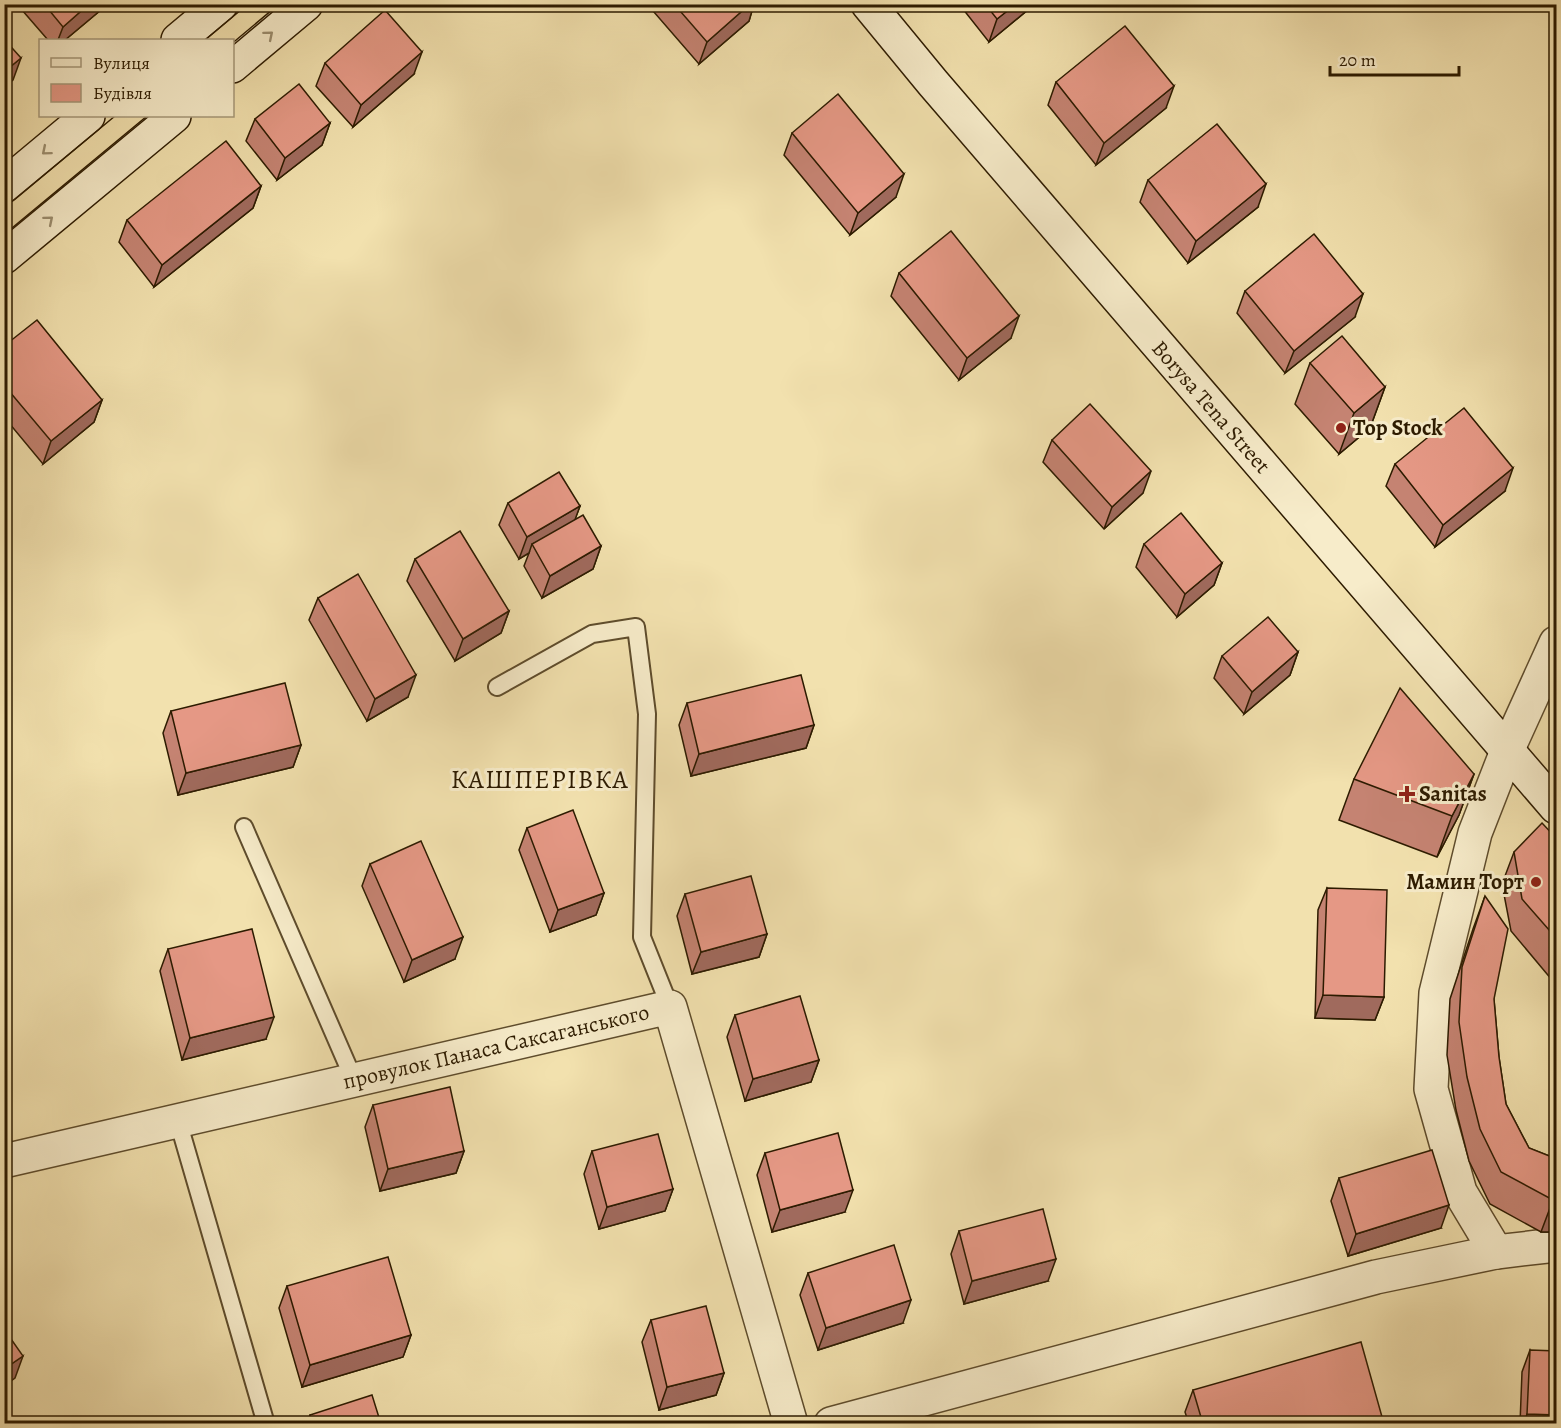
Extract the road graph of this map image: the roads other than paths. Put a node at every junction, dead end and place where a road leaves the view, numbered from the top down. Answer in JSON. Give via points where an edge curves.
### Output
{"nodes":[{"id":1,"x":221,"y":4,"type":"edge"},
{"id":2,"x":306,"y":4,"type":"edge"},
{"id":3,"x":868,"y":4,"type":"edge"},
{"id":4,"x":179,"y":39,"type":"edge"},
{"id":5,"x":234,"y":64,"type":"edge"},
{"id":6,"x":87,"y":117,"type":"edge"},
{"id":7,"x":173,"y":117,"type":"edge"},
{"id":8,"x":4,"y":186,"type":"edge"},
{"id":9,"x":4,"y":258,"type":"edge"},
{"id":10,"x":1557,"y":643,"type":"edge"},
{"id":11,"x":497,"y":687,"type":"dead end"},
{"id":12,"x":1507,"y":751,"type":"junction"},
{"id":13,"x":1557,"y":807,"type":"edge"},
{"id":14,"x":244,"y":827,"type":"dead end"},
{"id":15,"x":670,"y":1007,"type":"junction"},
{"id":16,"x":354,"y":1080,"type":"junction"},
{"id":17,"x":177,"y":1121,"type":"junction"},
{"id":18,"x":4,"y":1161,"type":"edge"},
{"id":19,"x":1557,"y":1245,"type":"edge"},
{"id":20,"x":1496,"y":1252,"type":"junction"},
{"id":21,"x":266,"y":1424,"type":"edge"},
{"id":22,"x":791,"y":1424,"type":"edge"},
{"id":23,"x":831,"y":1424,"type":"edge"}],
"edges":[{"from":1,"to":4,"type":"street"},
{"from":5,"to":2,"type":"street","one_way":true},
{"from":3,"to":12,"type":"street","name":"Borysa Tena Street"},
{"from":6,"to":8,"type":"street","one_way":true},
{"from":9,"to":7,"type":"street","one_way":true},
{"from":10,"to":12,"type":"street"},
{"from":11,"to":15,"type":"lane","via":[[592,634],[636,627],[647,714],[642,937]]},
{"from":12,"to":13,"type":"street","name":"Borysa Tena Street"},
{"from":12,"to":20,"type":"street","via":[[1475,833],[1436,993],[1431,1089],[1460,1192]]},
{"from":14,"to":16,"type":"lane"},
{"from":15,"to":16,"type":"street","name":"провулок Панаса Саксаганського"},
{"from":15,"to":22,"type":"street","name":"провулок Панаса Саксаганського"},
{"from":16,"to":17,"type":"street","name":"провулок Панаса Саксаганського"},
{"from":17,"to":18,"type":"street","name":"провулок Панаса Саксаганського"},
{"from":17,"to":21,"type":"lane"},
{"from":19,"to":20,"type":"street"},
{"from":20,"to":23,"type":"street","via":[[1376,1276]]}]}
